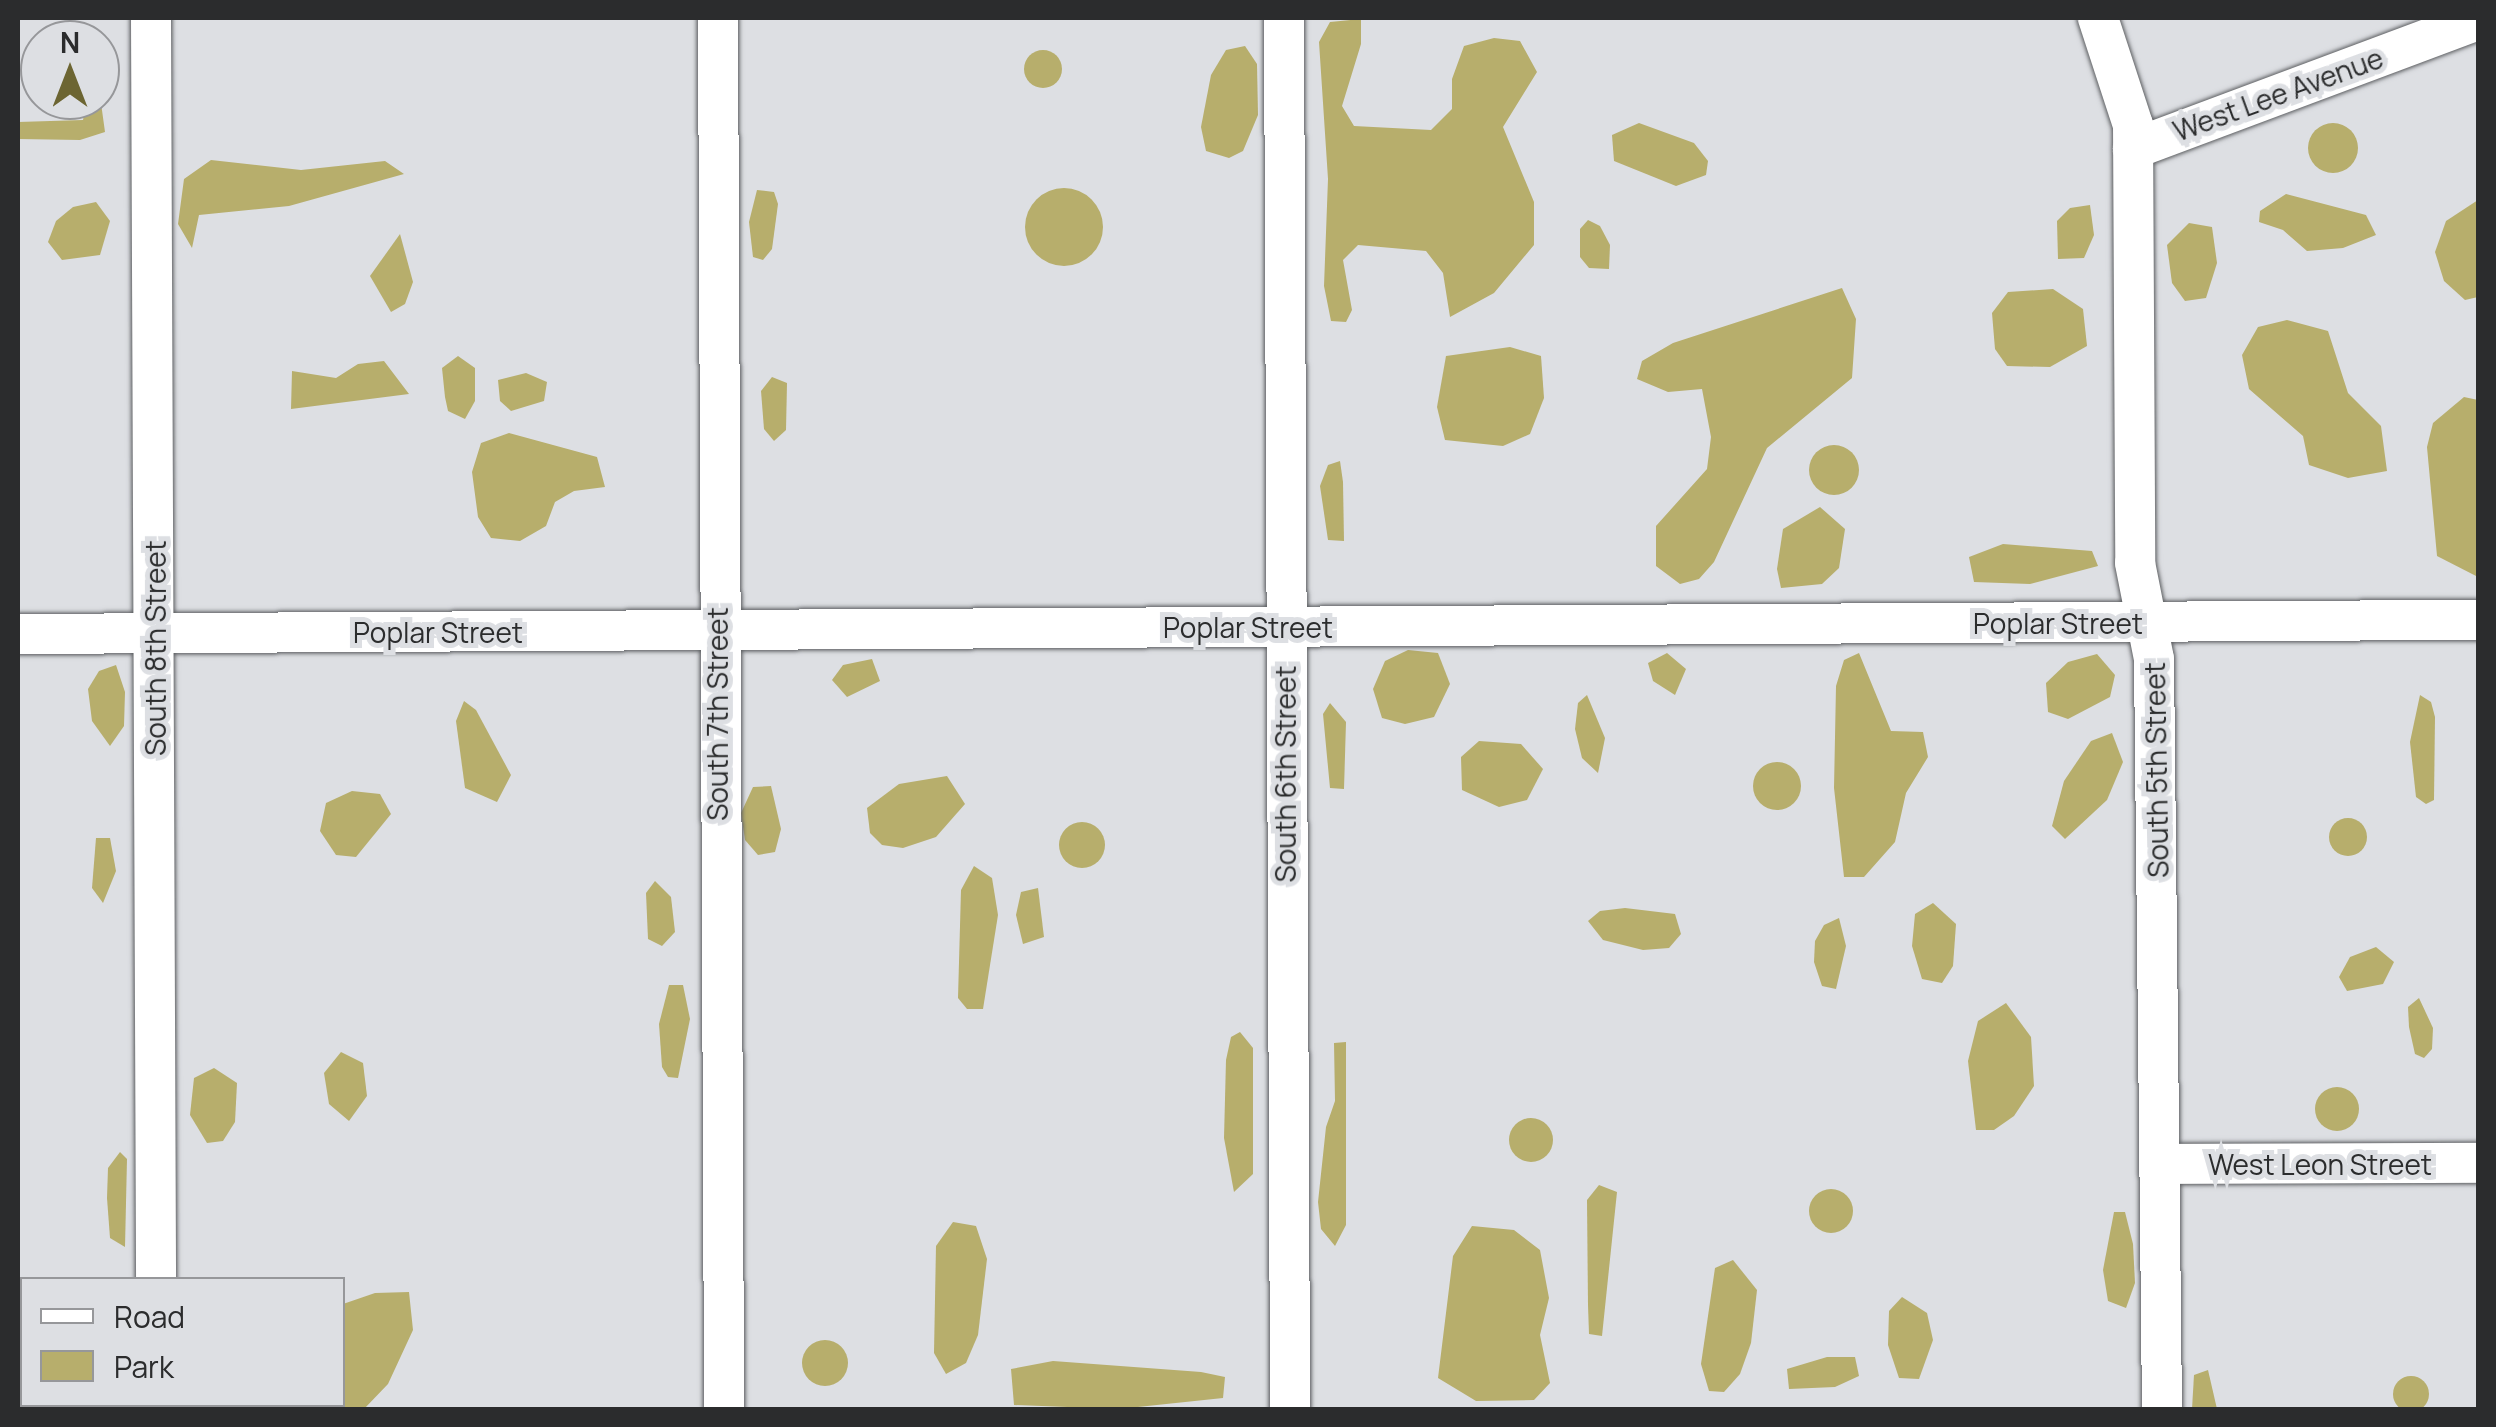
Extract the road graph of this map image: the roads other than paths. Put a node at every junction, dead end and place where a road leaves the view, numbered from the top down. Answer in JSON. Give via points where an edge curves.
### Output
{"nodes":[{"id":1,"x":151,"y":18,"type":"edge"},
{"id":2,"x":718,"y":18,"type":"edge"},
{"id":3,"x":1284,"y":18,"type":"edge"},
{"id":4,"x":2098,"y":18,"type":"edge"},
{"id":5,"x":2478,"y":20,"type":"edge"},
{"id":6,"x":2133,"y":149,"type":"junction"},
{"id":7,"x":2478,"y":620,"type":"edge"},
{"id":8,"x":2145,"y":622,"type":"junction"},
{"id":9,"x":1284,"y":627,"type":"junction"},
{"id":10,"x":716,"y":630,"type":"junction"},
{"id":11,"x":155,"y":632,"type":"junction"},
{"id":12,"x":18,"y":634,"type":"edge"},
{"id":13,"x":2478,"y":1163,"type":"edge"},
{"id":14,"x":2162,"y":1164,"type":"junction"},
{"id":15,"x":156,"y":1277,"type":"edge"},
{"id":16,"x":724,"y":1410,"type":"edge"},
{"id":17,"x":1290,"y":1410,"type":"edge"},
{"id":18,"x":2162,"y":1410,"type":"edge"}],
"edges":[{"from":1,"to":11,"type":"street","name":"South 8th Street"},
{"from":2,"to":10,"type":"street","name":"South 7th Street"},
{"from":3,"to":9,"type":"street","name":"South 6th Street"},
{"from":4,"to":6,"type":"street","name":"South 5th Street","via":[[2128,107]]},
{"from":5,"to":6,"type":"street","name":"West Lee Avenue"},
{"from":6,"to":8,"type":"street","name":"South 5th Street","via":[[2135,564]]},
{"from":7,"to":8,"type":"street","name":"Poplar Street"},
{"from":8,"to":9,"type":"street","name":"Poplar Street"},
{"from":8,"to":14,"type":"street","name":"South 5th Street","via":[[2154,658]]},
{"from":9,"to":10,"type":"street","name":"Poplar Street"},
{"from":9,"to":17,"type":"street","name":"South 6th Street"},
{"from":10,"to":11,"type":"street","name":"Poplar Street"},
{"from":10,"to":16,"type":"street","name":"South 7th Street"},
{"from":11,"to":12,"type":"street","name":"Poplar Street"},
{"from":11,"to":15,"type":"street","name":"South 8th Street"},
{"from":13,"to":14,"type":"street","name":"West Leon Street"},
{"from":14,"to":18,"type":"street","name":"South 5th Street"}]}
